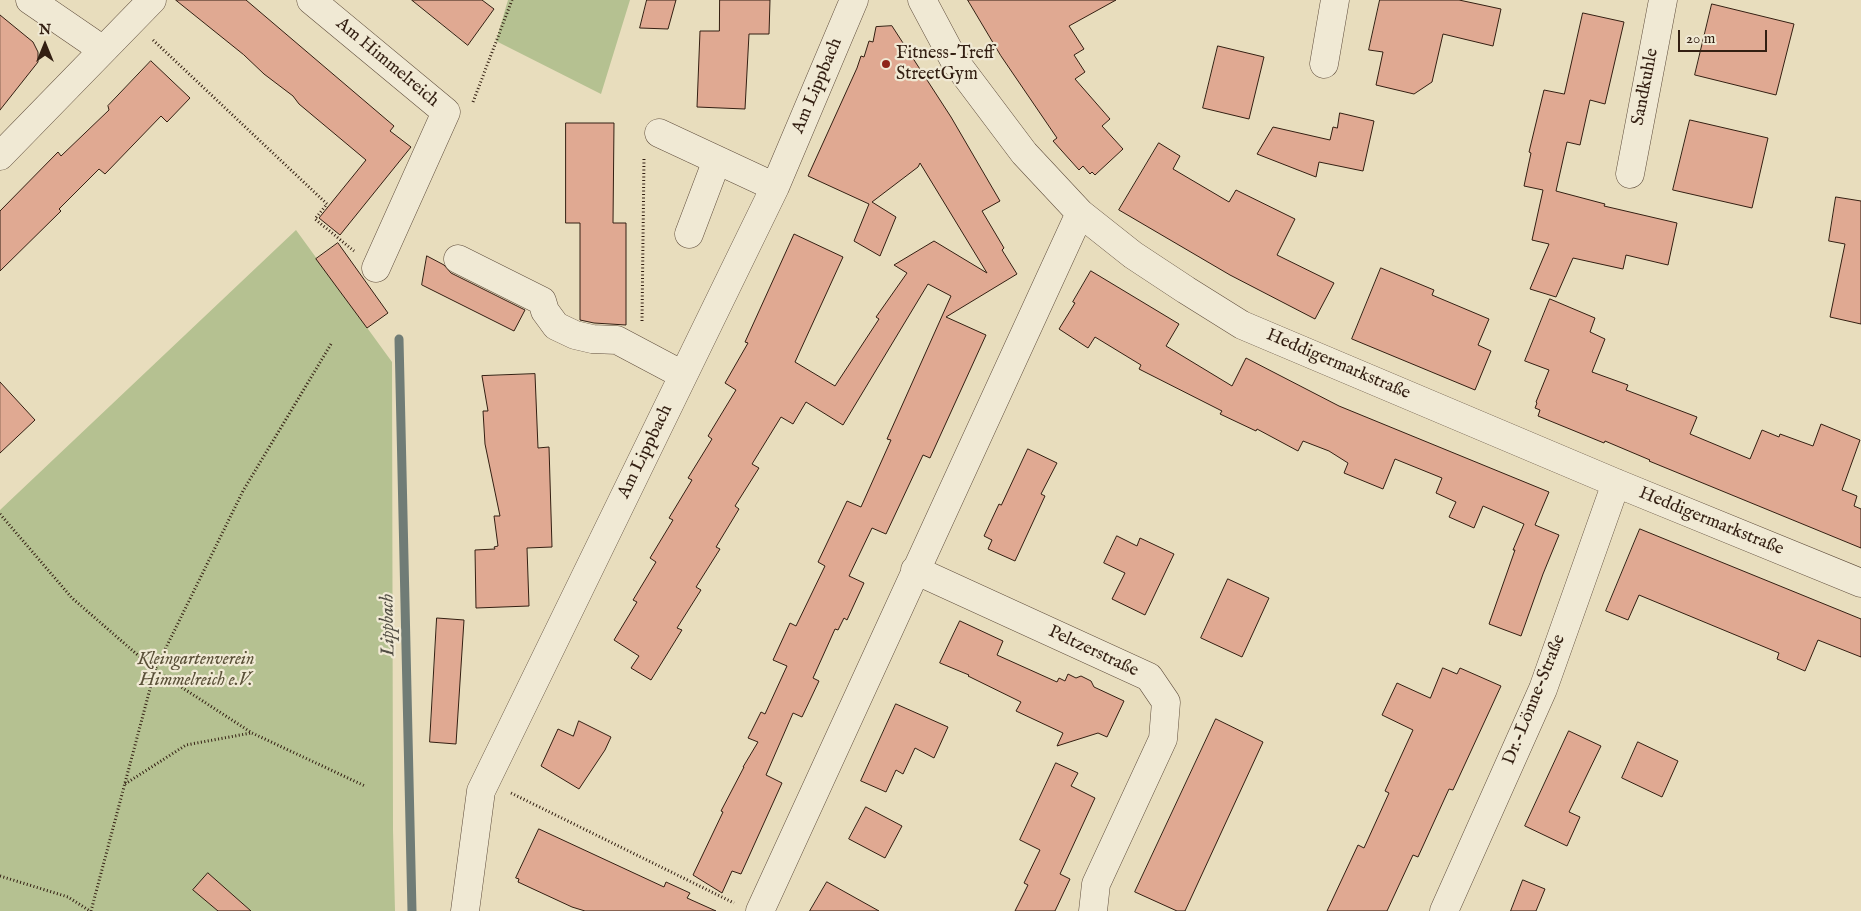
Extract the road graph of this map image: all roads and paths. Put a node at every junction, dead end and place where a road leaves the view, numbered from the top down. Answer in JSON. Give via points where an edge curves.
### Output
{"nodes":[{"id":1,"x":30,"y":0,"type":"edge"},
{"id":2,"x":152,"y":0,"type":"edge"},
{"id":3,"x":311,"y":0,"type":"edge"},
{"id":4,"x":512,"y":0,"type":"edge"},
{"id":5,"x":854,"y":0,"type":"edge"},
{"id":6,"x":922,"y":0,"type":"edge"},
{"id":7,"x":1335,"y":0,"type":"edge"},
{"id":8,"x":1663,"y":0,"type":"edge"},
{"id":9,"x":133,"y":20,"type":"junction"},
{"id":10,"x":103,"y":50,"type":"junction"},
{"id":11,"x":1324,"y":64,"type":"dead end"},
{"id":12,"x":446,"y":112,"type":"junction"},
{"id":13,"x":659,"y":133,"type":"dead end"},
{"id":14,"x":0,"y":156,"type":"edge"},
{"id":15,"x":644,"y":156,"type":"dead end"},
{"id":16,"x":717,"y":160,"type":"junction"},
{"id":17,"x":1630,"y":174,"type":"dead end"},
{"id":18,"x":775,"y":187,"type":"junction"},
{"id":19,"x":1080,"y":213,"type":"junction"},
{"id":20,"x":689,"y":234,"type":"dead end"},
{"id":21,"x":458,"y":259,"type":"dead end"},
{"id":22,"x":376,"y":268,"type":"joint"},
{"id":23,"x":331,"y":344,"type":"dead end"},
{"id":24,"x":642,"y":354,"type":"junction"},
{"id":25,"x":684,"y":375,"type":"junction"},
{"id":26,"x":1616,"y":483,"type":"junction"},
{"id":27,"x":0,"y":514,"type":"edge"},
{"id":28,"x":915,"y":570,"type":"junction"},
{"id":29,"x":1861,"y":583,"type":"edge"},
{"id":30,"x":155,"y":670,"type":"junction"},
{"id":31,"x":252,"y":733,"type":"junction"},
{"id":32,"x":486,"y":780,"type":"junction"},
{"id":33,"x":125,"y":784,"type":"junction"},
{"id":34,"x":365,"y":786,"type":"dead end"},
{"id":35,"x":0,"y":876,"type":"edge"},
{"id":36,"x":751,"y":909,"type":"edge"},
{"id":37,"x":90,"y":911,"type":"edge"},
{"id":38,"x":465,"y":911,"type":"edge"},
{"id":39,"x":1093,"y":911,"type":"edge"},
{"id":40,"x":1444,"y":911,"type":"edge"}],
"edges":[{"from":1,"to":10,"type":"street"},
{"from":2,"to":9,"type":"street"},
{"from":3,"to":12,"type":"street","name":"Am Himmelreich"},
{"from":4,"to":12,"type":"path","via":[[465,120],[457,120]]},
{"from":5,"to":18,"type":"street","name":"Am Lippbach"},
{"from":6,"to":19,"type":"street","name":"Heddigermarkstraße","via":[[954,60],[1024,153]]},
{"from":7,"to":11,"type":"street"},
{"from":8,"to":17,"type":"street","name":"Sandkuhle"},
{"from":9,"to":10,"type":"street"},
{"from":9,"to":22,"type":"path","via":[[327,204],[315,219]]},
{"from":10,"to":14,"type":"street"},
{"from":12,"to":22,"type":"street","name":"Am Himmelreich"},
{"from":13,"to":16,"type":"street"},
{"from":15,"to":24,"type":"path"},
{"from":16,"to":18,"type":"street"},
{"from":16,"to":20,"type":"street"},
{"from":18,"to":25,"type":"street","name":"Am Lippbach"},
{"from":19,"to":26,"type":"street","name":"Heddigermarkstraße","via":[[1133,256],[1242,324]]},
{"from":19,"to":28,"type":"street"},
{"from":21,"to":24,"type":"street","via":[[542,301],[556,326],[592,339],[617,340]]},
{"from":23,"to":30,"type":"path","via":[[243,491]]},
{"from":24,"to":25,"type":"street"},
{"from":25,"to":32,"type":"street","name":"Am Lippbach"},
{"from":26,"to":29,"type":"street","name":"Heddigermarkstraße"},
{"from":26,"to":40,"type":"street","name":"Dr.-Lönne-Straße","via":[[1543,689]]},
{"from":27,"to":30,"type":"path","via":[[72,598]]},
{"from":28,"to":36,"type":"street"},
{"from":28,"to":39,"type":"street","name":"Peltzerstraße","via":[[1149,677],[1166,702],[1164,739],[1096,884]]},
{"from":30,"to":31,"type":"path"},
{"from":30,"to":33,"type":"path"},
{"from":31,"to":33,"type":"path","via":[[186,745]]},
{"from":31,"to":34,"type":"path"},
{"from":32,"to":36,"type":"path"},
{"from":32,"to":38,"type":"street","name":"Am Lippbach","via":[[481,791]]},
{"from":33,"to":37,"type":"path"},
{"from":35,"to":37,"type":"path","via":[[68,898]]}]}
